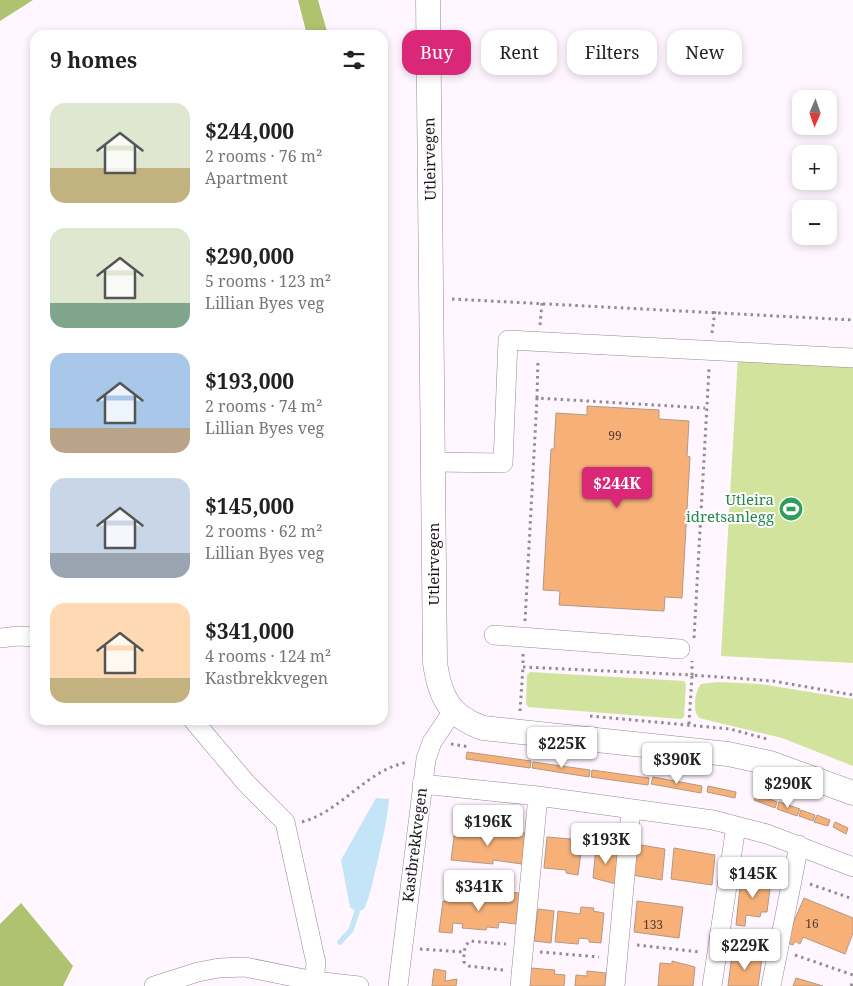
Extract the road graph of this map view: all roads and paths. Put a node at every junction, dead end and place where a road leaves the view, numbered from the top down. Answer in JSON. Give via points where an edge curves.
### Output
{"nodes":[{"id":1,"x":428,"y":0,"type":"edge"},
{"id":2,"x":452,"y":290,"type":"dead end"},
{"id":3,"x":452,"y":300,"type":"junction"},
{"id":4,"x":452,"y":309,"type":"dead end"},
{"id":5,"x":853,"y":320,"type":"edge"},
{"id":6,"x":539,"y":342,"type":"junction"},
{"id":7,"x":710,"y":351,"type":"junction"},
{"id":8,"x":853,"y":358,"type":"edge"},
{"id":9,"x":537,"y":398,"type":"junction"},
{"id":10,"x":705,"y":408,"type":"junction"},
{"id":11,"x":433,"y":462,"type":"junction"},
{"id":12,"x":525,"y":629,"type":"dead end"},
{"id":13,"x":494,"y":635,"type":"dead end"},
{"id":14,"x":30,"y":637,"type":"edge"},
{"id":15,"x":0,"y":638,"type":"edge"},
{"id":16,"x":524,"y":648,"type":"dead end"},
{"id":17,"x":689,"y":650,"type":"junction"},
{"id":18,"x":523,"y":667,"type":"junction"},
{"id":19,"x":692,"y":675,"type":"junction"},
{"id":20,"x":853,"y":695,"type":"edge"},
{"id":21,"x":510,"y":710,"type":"dead end"},
{"id":22,"x":453,"y":711,"type":"junction"},
{"id":23,"x":520,"y":711,"type":"junction"},
{"id":24,"x":530,"y":712,"type":"dead end"},
{"id":25,"x":589,"y":716,"type":"dead end"},
{"id":26,"x":689,"y":724,"type":"junction"},
{"id":27,"x":197,"y":725,"type":"edge"},
{"id":28,"x":772,"y":740,"type":"dead end"},
{"id":29,"x":446,"y":744,"type":"dead end"},
{"id":30,"x":472,"y":747,"type":"dead end"},
{"id":31,"x":426,"y":759,"type":"junction"},
{"id":32,"x":422,"y":784,"type":"junction"},
{"id":33,"x":853,"y":793,"type":"edge"},
{"id":34,"x":538,"y":796,"type":"junction"},
{"id":35,"x":631,"y":809,"type":"junction"},
{"id":36,"x":285,"y":822,"type":"junction"},
{"id":37,"x":736,"y":826,"type":"junction"},
{"id":38,"x":799,"y":845,"type":"junction"},
{"id":39,"x":853,"y":867,"type":"edge"},
{"id":40,"x":793,"y":878,"type":"junction"},
{"id":41,"x":853,"y":899,"type":"edge"},
{"id":42,"x":403,"y":947,"type":"junction"},
{"id":43,"x":524,"y":948,"type":"junction"},
{"id":44,"x":618,"y":951,"type":"junction"},
{"id":45,"x":464,"y":952,"type":"junction"},
{"id":46,"x":716,"y":954,"type":"junction"},
{"id":47,"x":521,"y":979,"type":"edge"},
{"id":48,"x":314,"y":981,"type":"junction"},
{"id":49,"x":853,"y":982,"type":"edge"},
{"id":50,"x":154,"y":986,"type":"edge"},
{"id":51,"x":360,"y":986,"type":"edge"},
{"id":52,"x":398,"y":986,"type":"edge"},
{"id":53,"x":615,"y":986,"type":"edge"},
{"id":54,"x":712,"y":986,"type":"edge"},
{"id":55,"x":771,"y":986,"type":"edge"},
{"id":56,"x":851,"y":986,"type":"edge"}],
"edges":[{"from":1,"to":11,"type":"main road","name":"Utleirvegen"},
{"from":2,"to":3,"type":"path"},
{"from":3,"to":4,"type":"path"},
{"from":3,"to":5,"type":"path"},
{"from":6,"to":7,"type":"street"},
{"from":6,"to":9,"type":"path"},
{"from":6,"to":11,"type":"street","via":[[508,340],[503,463]]},
{"from":7,"to":8,"type":"street"},
{"from":7,"to":10,"type":"path"},
{"from":9,"to":10,"type":"path"},
{"from":9,"to":12,"type":"path"},
{"from":10,"to":17,"type":"path"},
{"from":11,"to":22,"type":"main road","name":"Utleirvegen","via":[[435,663],[439,688]]},
{"from":13,"to":17,"type":"street"},
{"from":14,"to":15,"type":"street"},
{"from":16,"to":18,"type":"path"},
{"from":17,"to":19,"type":"path"},
{"from":18,"to":19,"type":"path"},
{"from":18,"to":23,"type":"path"},
{"from":19,"to":20,"type":"path","via":[[773,681]]},
{"from":19,"to":26,"type":"path"},
{"from":21,"to":23,"type":"path"},
{"from":22,"to":31,"type":"street","name":"Kastbrekkvegen","via":[[432,742]]},
{"from":22,"to":33,"type":"main road","name":"Utleirvegen","via":[[467,722],[483,728],[728,754],[770,763]]},
{"from":23,"to":24,"type":"path"},
{"from":25,"to":26,"type":"path"},
{"from":26,"to":28,"type":"path","via":[[730,729]]},
{"from":27,"to":36,"type":"street","via":[[246,783]]},
{"from":29,"to":30,"type":"path"},
{"from":31,"to":32,"type":"street","name":"Kastbrekkvegen"},
{"from":31,"to":36,"type":"path","via":[[392,765],[316,818]]},
{"from":32,"to":34,"type":"street"},
{"from":32,"to":42,"type":"street","name":"Kastbrekkvegen"},
{"from":34,"to":35,"type":"street"},
{"from":34,"to":43,"type":"street"},
{"from":35,"to":37,"type":"street"},
{"from":35,"to":44,"type":"street"},
{"from":36,"to":48,"type":"street","via":[[316,963]]},
{"from":37,"to":38,"type":"street"},
{"from":37,"to":46,"type":"street"},
{"from":38,"to":39,"type":"street"},
{"from":38,"to":40,"type":"street"},
{"from":40,"to":41,"type":"path"},
{"from":40,"to":55,"type":"street"},
{"from":42,"to":45,"type":"path"},
{"from":42,"to":52,"type":"street","name":"Kastbrekkvegen"},
{"from":43,"to":44,"type":"path"},
{"from":43,"to":45,"type":"path","via":[[470,941]]},
{"from":43,"to":47,"type":"street"},
{"from":44,"to":46,"type":"path"},
{"from":44,"to":53,"type":"street"},
{"from":45,"to":47,"type":"path","via":[[464,962],[468,966]]},
{"from":46,"to":54,"type":"street"},
{"from":48,"to":50,"type":"street","via":[[245,968],[219,968],[173,978]]},
{"from":48,"to":51,"type":"street"},
{"from":49,"to":56,"type":"path"}]}
